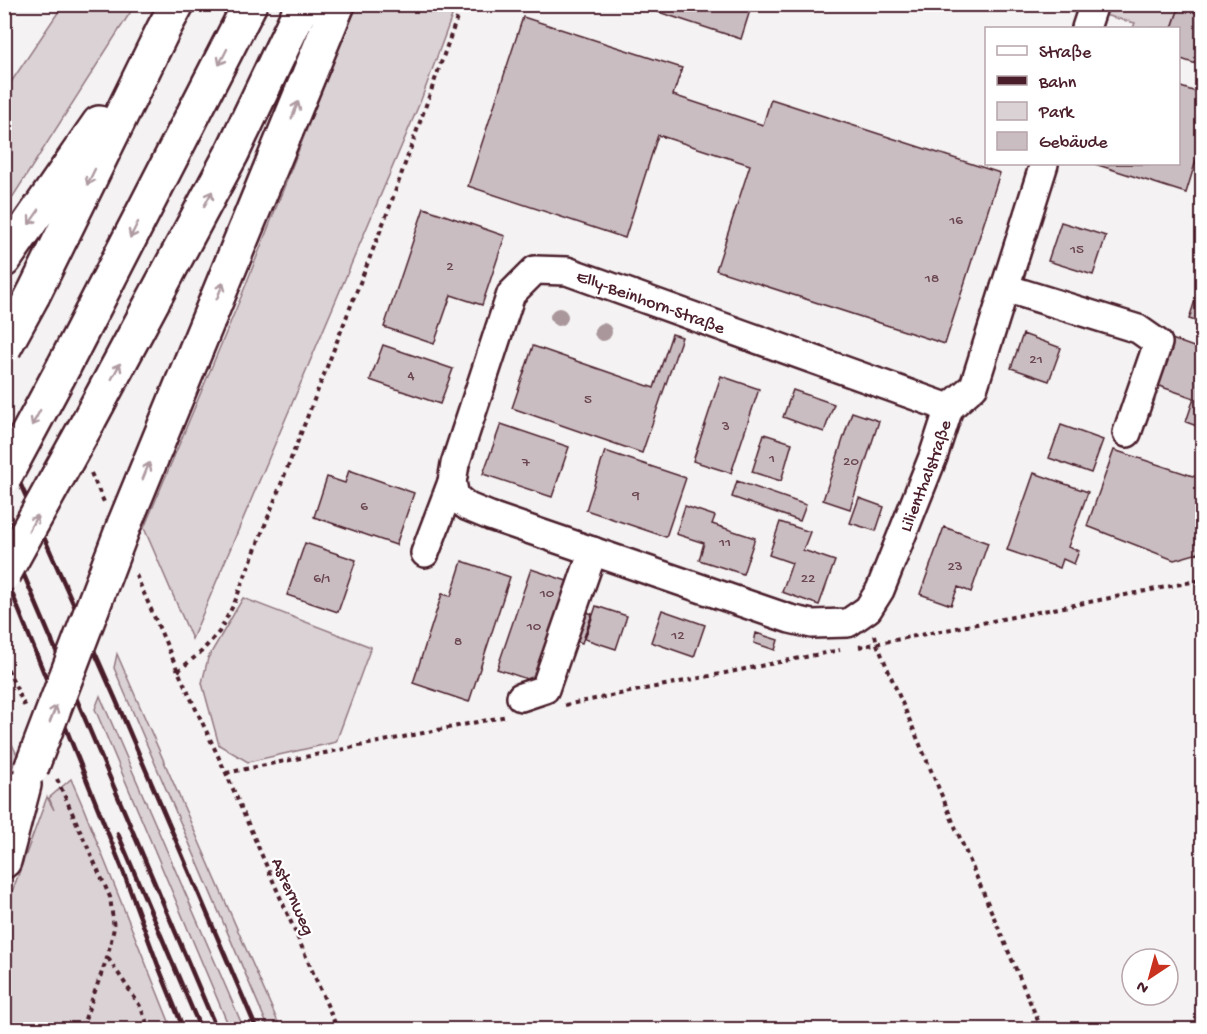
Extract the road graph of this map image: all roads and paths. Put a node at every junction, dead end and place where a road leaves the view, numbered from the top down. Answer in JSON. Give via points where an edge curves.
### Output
{"nodes":[{"id":1,"x":250,"y":4,"type":"edge"},
{"id":2,"x":303,"y":4,"type":"edge"},
{"id":3,"x":338,"y":4,"type":"edge"},
{"id":4,"x":462,"y":4,"type":"edge"},
{"id":5,"x":1094,"y":4,"type":"edge"},
{"id":6,"x":170,"y":17,"type":"edge"},
{"id":7,"x":1086,"y":27,"type":"edge"},
{"id":8,"x":1044,"y":165,"type":"edge"},
{"id":9,"x":8,"y":255,"type":"edge"},
{"id":10,"x":1005,"y":288,"type":"junction"},
{"id":11,"x":4,"y":348,"type":"edge"},
{"id":12,"x":949,"y":408,"type":"junction"},
{"id":13,"x":1127,"y":433,"type":"dead end"},
{"id":14,"x":4,"y":478,"type":"edge"},
{"id":15,"x":452,"y":482,"type":"junction"},
{"id":16,"x":593,"y":551,"type":"junction"},
{"id":17,"x":425,"y":553,"type":"dead end"},
{"id":18,"x":4,"y":574,"type":"edge"},
{"id":19,"x":1203,"y":580,"type":"edge"},
{"id":20,"x":877,"y":644,"type":"junction"},
{"id":21,"x":854,"y":648,"type":"dead end"},
{"id":22,"x":842,"y":650,"type":"dead end"},
{"id":23,"x":4,"y":661,"type":"edge"},
{"id":24,"x":178,"y":671,"type":"dead end"},
{"id":25,"x":519,"y":705,"type":"joint"},
{"id":26,"x":564,"y":705,"type":"dead end"},
{"id":27,"x":28,"y":714,"type":"dead end"},
{"id":28,"x":38,"y":777,"type":"junction"},
{"id":29,"x":4,"y":825,"type":"edge"},
{"id":30,"x":4,"y":861,"type":"edge"},
{"id":31,"x":107,"y":957,"type":"junction"},
{"id":32,"x":81,"y":1029,"type":"edge"},
{"id":33,"x":150,"y":1029,"type":"edge"},
{"id":34,"x":338,"y":1029,"type":"edge"},
{"id":35,"x":1042,"y":1029,"type":"edge"}],
"edges":[{"from":1,"to":14,"type":"highway","one_way":true,"bridge":true},
{"from":18,"to":2,"type":"highway","one_way":true,"bridge":true,"via":[[232,153]]},
{"from":28,"to":3,"type":"highway","one_way":true,"bridge":true,"via":[[124,525]]},
{"from":4,"to":24,"type":"path","via":[[390,206],[234,604],[219,632]]},
{"from":5,"to":7,"type":"street"},
{"from":6,"to":9,"type":"highway","one_way":true},
{"from":6,"to":11,"type":"highway","one_way":true,"bridge":true},
{"from":8,"to":10,"type":"street","name":"Lilienthalstraße"},
{"from":10,"to":12,"type":"street","name":"Lilienthalstraße","via":[[974,386]]},
{"from":10,"to":13,"type":"street","via":[[1138,329],[1158,343]]},
{"from":12,"to":15,"type":"street","name":"Elly-Beinhorn-Straße","via":[[567,271],[535,270],[511,294]]},
{"from":12,"to":16,"type":"street","name":"Lilienthalstraße","via":[[880,590],[868,609],[848,623],[812,624],[790,619]]},
{"from":15,"to":16,"type":"street","via":[[455,497],[468,507]]},
{"from":15,"to":17,"type":"street","name":"Elly-Beinhorn-Straße"},
{"from":16,"to":25,"type":"street","via":[[545,689]]},
{"from":19,"to":20,"type":"path"},
{"from":20,"to":21,"type":"path"},
{"from":20,"to":35,"type":"path"},
{"from":22,"to":26,"type":"path"},
{"from":23,"to":27,"type":"path"},
{"from":25,"to":34,"type":"path","name":"Asternweg","via":[[226,773]]},
{"from":28,"to":29,"type":"highway"},
{"from":28,"to":30,"type":"highway"},
{"from":28,"to":31,"type":"path","via":[[110,897],[114,928]]},
{"from":31,"to":32,"type":"path"},
{"from":31,"to":33,"type":"path","via":[[140,1006]]}]}
